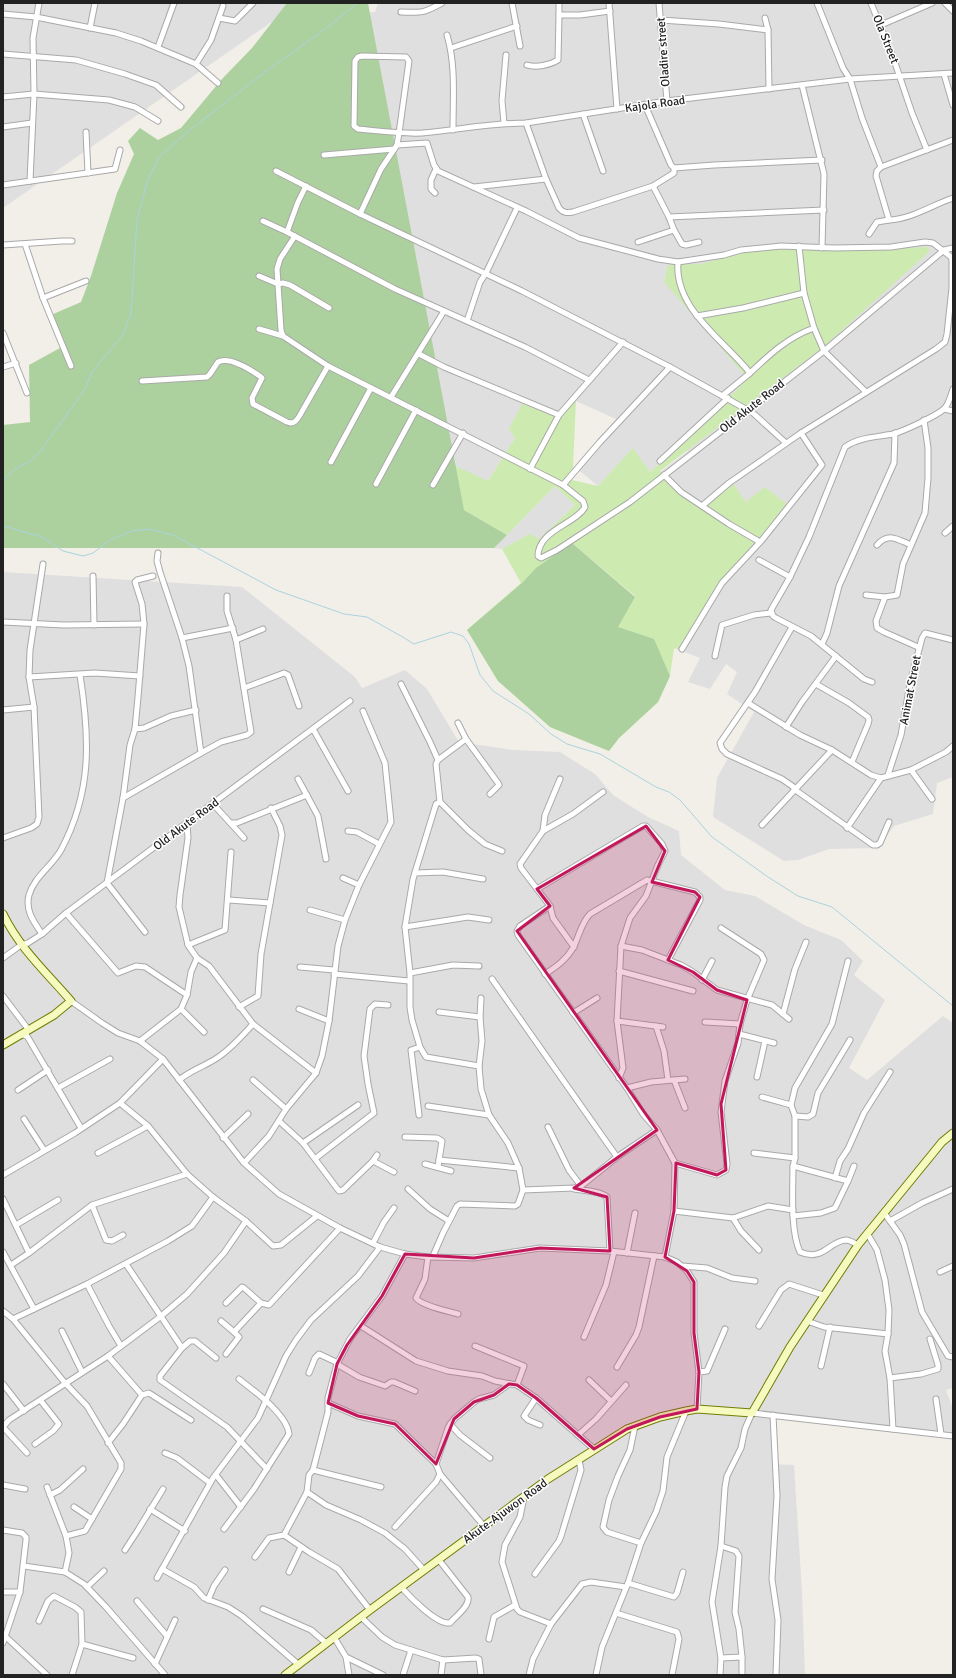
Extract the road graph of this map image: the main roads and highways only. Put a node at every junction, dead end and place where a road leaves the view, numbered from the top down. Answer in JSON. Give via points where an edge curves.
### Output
{"nodes":[{"id":1,"x":3,"y":914,"type":"edge"},
{"id":2,"x":3,"y":1045,"type":"edge"},
{"id":3,"x":953,"y":1133,"type":"edge"},
{"id":4,"x":285,"y":1675,"type":"edge"}],
"edges":[{"from":1,"to":2,"type":"main road","via":[[21,945],[71,1001],[54,1015]]},
{"from":3,"to":4,"type":"main road","name":"Akute-Ajuwon Road","via":[[942,1142],[858,1245],[790,1347],[752,1413],[697,1409],[660,1417],[627,1429],[548,1479]]}]}
